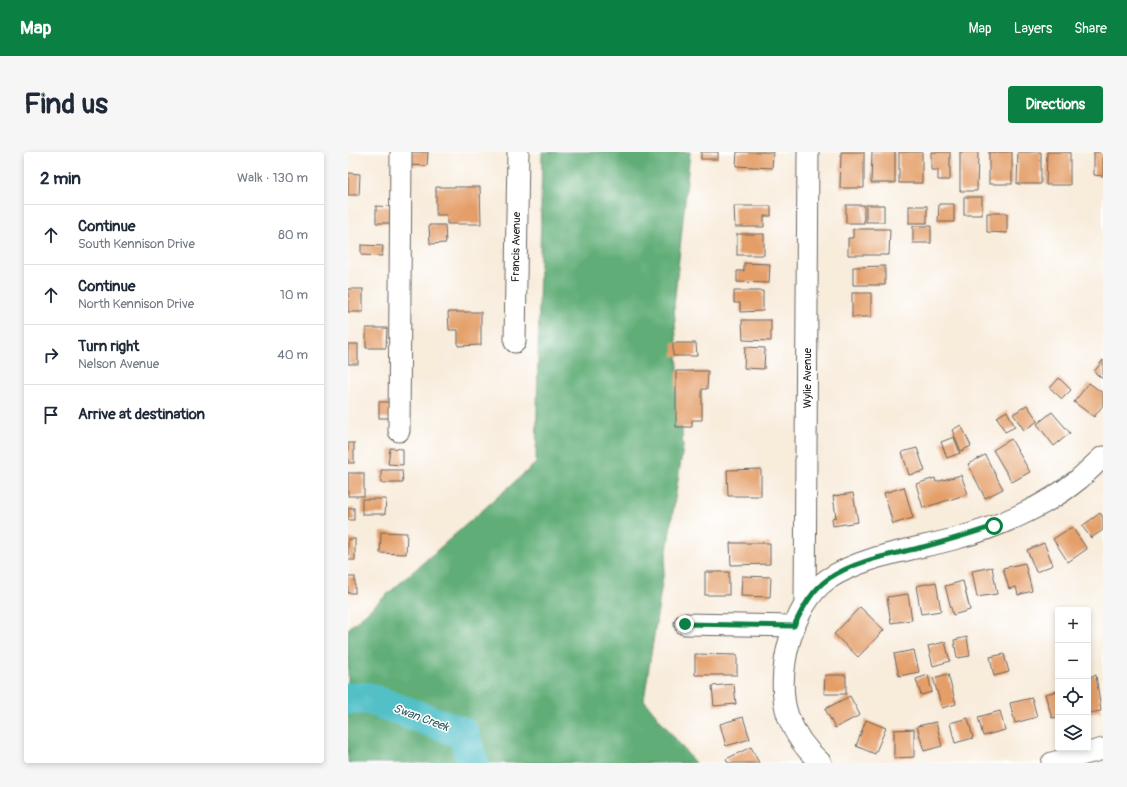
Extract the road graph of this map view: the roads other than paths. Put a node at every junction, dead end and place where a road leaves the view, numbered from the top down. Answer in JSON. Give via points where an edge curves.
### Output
{"nodes":[{"id":1,"x":401,"y":152,"type":"edge"},
{"id":2,"x":518,"y":152,"type":"edge"},
{"id":3,"x":808,"y":152,"type":"edge"},
{"id":4,"x":515,"y":342,"type":"dead end"},
{"id":5,"x":399,"y":432,"type":"dead end"},
{"id":6,"x":1103,"y":457,"type":"edge"},
{"id":7,"x":805,"y":603,"type":"junction"},
{"id":8,"x":685,"y":624,"type":"dead end"},
{"id":9,"x":794,"y":626,"type":"junction"},
{"id":10,"x":1103,"y":749,"type":"edge"},
{"id":11,"x":820,"y":763,"type":"edge"},
{"id":12,"x":1052,"y":763,"type":"edge"}],
"edges":[{"from":1,"to":5,"type":"street"},
{"from":2,"to":4,"type":"street","name":"Francis Avenue"},
{"from":3,"to":7,"type":"street","name":"Wylie Avenue"},
{"from":6,"to":7,"type":"street","via":[[1078,480],[1032,510],[956,539],[868,560],[826,580]]},
{"from":7,"to":9,"type":"street"},
{"from":8,"to":9,"type":"street"},
{"from":9,"to":11,"type":"street","via":[[783,682],[788,715],[797,736]]},
{"from":10,"to":12,"type":"street"}]}
